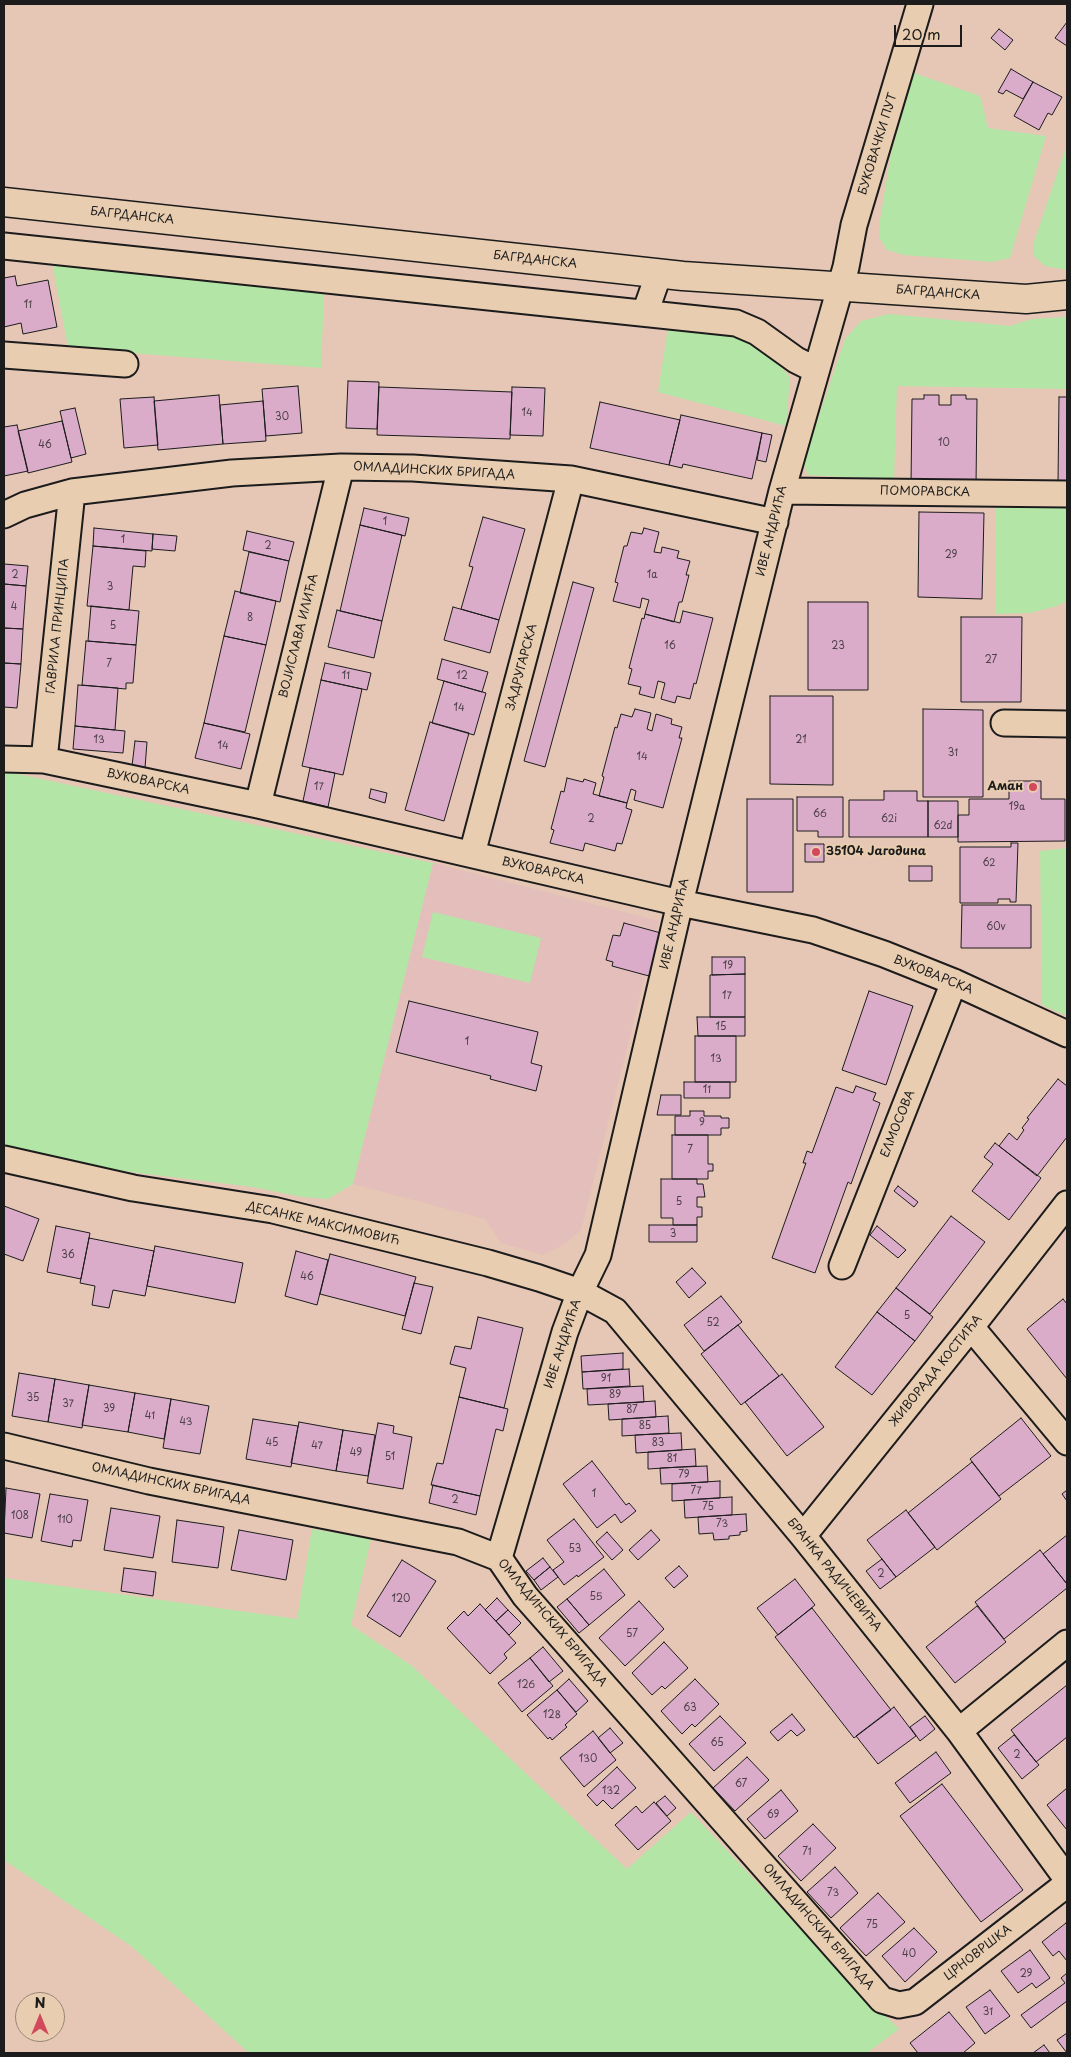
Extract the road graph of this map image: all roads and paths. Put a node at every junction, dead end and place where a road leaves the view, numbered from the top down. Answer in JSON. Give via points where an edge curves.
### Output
{"nodes":[{"id":1,"x":920,"y":4,"type":"edge"},
{"id":2,"x":4,"y":202,"type":"edge"},
{"id":3,"x":4,"y":246,"type":"edge"},
{"id":4,"x":659,"y":273,"type":"junction"},
{"id":5,"x":840,"y":286,"type":"junction"},
{"id":6,"x":1067,"y":295,"type":"edge"},
{"id":7,"x":645,"y":313,"type":"junction"},
{"id":8,"x":4,"y":355,"type":"edge"},
{"id":9,"x":125,"y":364,"type":"dead end"},
{"id":10,"x":816,"y":370,"type":"junction"},
{"id":11,"x":341,"y":467,"type":"junction"},
{"id":12,"x":571,"y":479,"type":"junction"},
{"id":13,"x":782,"y":491,"type":"junction"},
{"id":14,"x":72,"y":492,"type":"junction"},
{"id":15,"x":1067,"y":494,"type":"edge"},
{"id":16,"x":4,"y":515,"type":"edge"},
{"id":17,"x":775,"y":522,"type":"junction"},
{"id":18,"x":1004,"y":723,"type":"dead end"},
{"id":19,"x":1067,"y":724,"type":"edge"},
{"id":20,"x":4,"y":759,"type":"edge"},
{"id":21,"x":44,"y":760,"type":"junction"},
{"id":22,"x":258,"y":805,"type":"junction"},
{"id":23,"x":472,"y":854,"type":"junction"},
{"id":24,"x":680,"y":903,"type":"junction"},
{"id":25,"x":954,"y":982,"type":"junction"},
{"id":26,"x":1067,"y":1034,"type":"edge"},
{"id":27,"x":4,"y":1159,"type":"edge"},
{"id":28,"x":1067,"y":1204,"type":"edge"},
{"id":29,"x":842,"y":1266,"type":"dead end"},
{"id":30,"x":580,"y":1292,"type":"junction"},
{"id":31,"x":971,"y":1327,"type":"junction"},
{"id":32,"x":1067,"y":1442,"type":"edge"},
{"id":33,"x":4,"y":1446,"type":"edge"},
{"id":34,"x":803,"y":1536,"type":"junction"},
{"id":35,"x":499,"y":1558,"type":"junction"},
{"id":36,"x":1067,"y":1643,"type":"edge"},
{"id":37,"x":959,"y":1731,"type":"junction"},
{"id":38,"x":1067,"y":1878,"type":"edge"},
{"id":39,"x":1067,"y":1884,"type":"edge"},
{"id":40,"x":882,"y":2000,"type":"joint"}],
"edges":[{"from":1,"to":5,"type":"street","name":"БУКОВАЧКИ ПУТ","via":[[854,225]]},
{"from":2,"to":4,"type":"main road","name":"БАГРДАНСКА"},
{"from":3,"to":7,"type":"street"},
{"from":4,"to":5,"type":"main road","name":"БАГРДАНСКА"},
{"from":4,"to":7,"type":"street"},
{"from":5,"to":6,"type":"main road","name":"БАГРДАНСКА","via":[[1026,299]]},
{"from":5,"to":10,"type":"street","name":"ИВЕ АНДРИЋА"},
{"from":7,"to":10,"type":"street","via":[[736,323],[758,332],[796,360]]},
{"from":8,"to":9,"type":"street"},
{"from":10,"to":13,"type":"street","name":"ИВЕ АНДРИЋА"},
{"from":11,"to":12,"type":"street","name":"ОМЛАДИНСКИХ БРИГАДА","via":[[413,468]]},
{"from":11,"to":14,"type":"street","name":"ОМЛАДИНСКИХ БРИГАДА","via":[[232,473]]},
{"from":11,"to":22,"type":"street","name":"ВОЈИСЛАВА ИЛИЋА"},
{"from":12,"to":17,"type":"street","name":"ОМЛАДИНСКИХ БРИГАДА"},
{"from":12,"to":23,"type":"street","name":"ЗАДРУГАРСКА"},
{"from":13,"to":15,"type":"street","name":"ПОМОРАВСКА"},
{"from":13,"to":17,"type":"street","name":"ИВЕ АНДРИЋА"},
{"from":14,"to":16,"type":"street","name":"ОМЛАДИНСКИХ БРИГАДА","via":[[25,505]]},
{"from":14,"to":21,"type":"street","name":"ГАВРИЛА ПРИНЦИПА"},
{"from":17,"to":24,"type":"street","name":"ИВЕ АНДРИЋА"},
{"from":18,"to":19,"type":"street"},
{"from":20,"to":21,"type":"street","name":"ВУКОВАРСКА"},
{"from":21,"to":22,"type":"street","name":"ВУКОВАРСКА"},
{"from":22,"to":23,"type":"street","name":"ВУКОВАРСКА"},
{"from":23,"to":24,"type":"street","name":"ВУКОВАРСКА"},
{"from":24,"to":25,"type":"street","name":"ВУКОВАРСКА","via":[[813,930]]},
{"from":24,"to":30,"type":"street","name":"ИВЕ АНДРИЋА","via":[[598,1255]]},
{"from":25,"to":26,"type":"street","name":"ВУКОВАРСКА"},
{"from":25,"to":29,"type":"street","name":"ЕЛМОСОВА"},
{"from":27,"to":30,"type":"street","name":"ДЕСАНКЕ МАКСИМОВИЋ","via":[[133,1188],[272,1210],[488,1264]]},
{"from":28,"to":31,"type":"street","name":"ЖИВОРАДА КОСТИЋА"},
{"from":30,"to":34,"type":"street","name":"БРАНКА РАДИЧЕВИЋА","via":[[614,1312]]},
{"from":30,"to":35,"type":"street","name":"ИВЕ АНДРИЋА","via":[[565,1332]]},
{"from":31,"to":32,"type":"street"},
{"from":31,"to":34,"type":"street","name":"ЖИВОРАДА КОСТИЋА"},
{"from":33,"to":35,"type":"street","name":"ОМЛАДИНСКИХ БРИГАДА","via":[[149,1481],[458,1542]]},
{"from":34,"to":37,"type":"street","name":"БРАНКА РАДИЧЕВИЋА"},
{"from":35,"to":40,"type":"street","name":"ОМЛАДИНСКИХ БРИГАДА","via":[[532,1604]]},
{"from":36,"to":37,"type":"street"},
{"from":37,"to":38,"type":"street","name":"БРАНКА РАДИЧЕВИЋА"},
{"from":39,"to":40,"type":"street","name":"ЦРНОВРШКА","via":[[915,2002],[899,2005]]}]}
